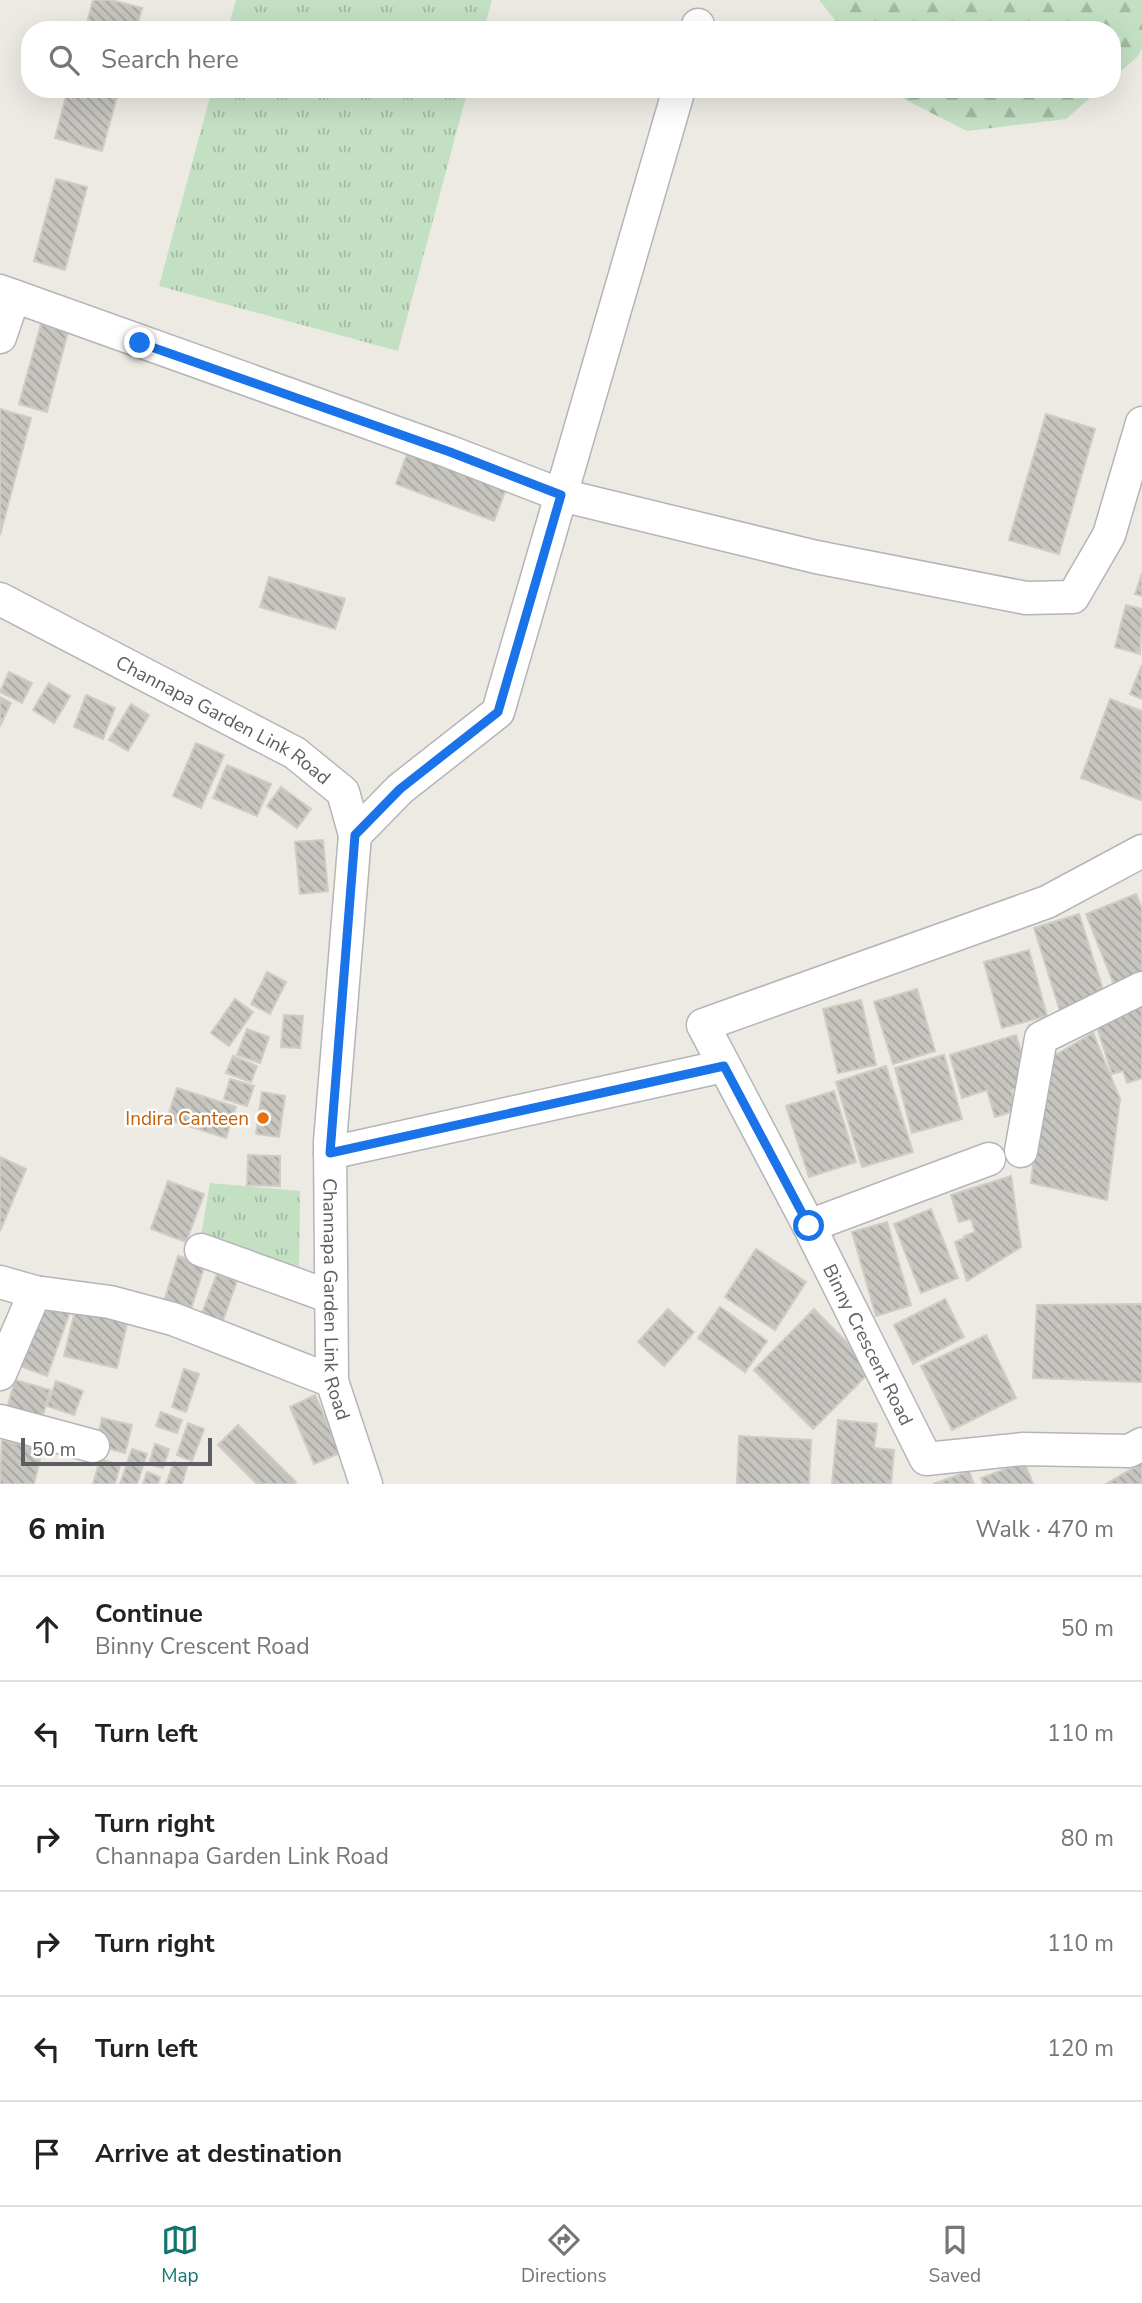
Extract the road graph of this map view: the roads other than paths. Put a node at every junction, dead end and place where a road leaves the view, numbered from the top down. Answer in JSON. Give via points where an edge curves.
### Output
{"nodes":[{"id":1,"x":676,"y":98,"type":"edge"},
{"id":2,"x":7,"y":293,"type":"edge"},
{"id":3,"x":0,"y":337,"type":"edge"},
{"id":4,"x":1142,"y":423,"type":"edge"},
{"id":5,"x":561,"y":495,"type":"junction"},
{"id":6,"x":0,"y":599,"type":"edge"},
{"id":7,"x":355,"y":835,"type":"junction"},
{"id":8,"x":1142,"y":851,"type":"edge"},
{"id":9,"x":1142,"y":988,"type":"edge"},
{"id":10,"x":724,"y":1066,"type":"junction"},
{"id":11,"x":1021,"y":1151,"type":"dead end"},
{"id":12,"x":330,"y":1153,"type":"junction"},
{"id":13,"x":989,"y":1158,"type":"dead end"},
{"id":14,"x":809,"y":1226,"type":"junction"},
{"id":15,"x":201,"y":1250,"type":"dead end"},
{"id":16,"x":0,"y":1282,"type":"edge"},
{"id":17,"x":35,"y":1292,"type":"junction"},
{"id":18,"x":331,"y":1297,"type":"junction"},
{"id":19,"x":0,"y":1374,"type":"edge"},
{"id":20,"x":332,"y":1381,"type":"junction"},
{"id":21,"x":0,"y":1421,"type":"edge"},
{"id":22,"x":1142,"y":1444,"type":"edge"},
{"id":23,"x":93,"y":1446,"type":"dead end"},
{"id":24,"x":366,"y":1484,"type":"edge"}],
"edges":[{"from":1,"to":5,"type":"street"},
{"from":2,"to":3,"type":"street"},
{"from":2,"to":5,"type":"street"},
{"from":4,"to":5,"type":"street","via":[[1109,535],[1073,597],[1026,598],[829,559]]},
{"from":5,"to":7,"type":"street","via":[[498,712],[400,789]]},
{"from":6,"to":7,"type":"street","name":"Channapa Garden Link Road","via":[[295,753],[343,792]]},
{"from":7,"to":12,"type":"street","name":"Channapa Garden Link Road"},
{"from":8,"to":10,"type":"street","name":"Binny Crescent Road","via":[[1048,902],[703,1025]]},
{"from":9,"to":11,"type":"street","via":[[1041,1038]]},
{"from":10,"to":12,"type":"street"},
{"from":10,"to":14,"type":"street","name":"Binny Crescent Road"},
{"from":12,"to":18,"type":"street","name":"Channapa Garden Link Road"},
{"from":13,"to":14,"type":"street"},
{"from":14,"to":22,"type":"street","name":"Binny Crescent Road","via":[[926,1460],[1023,1449],[1129,1451]]},
{"from":15,"to":18,"type":"street"},
{"from":16,"to":17,"type":"street"},
{"from":17,"to":19,"type":"street"},
{"from":17,"to":20,"type":"street","via":[[110,1302],[173,1319]]},
{"from":18,"to":20,"type":"street","name":"Channapa Garden Link Road"},
{"from":20,"to":24,"type":"street","name":"Channapa Garden Link Road"},
{"from":21,"to":23,"type":"street"}]}
